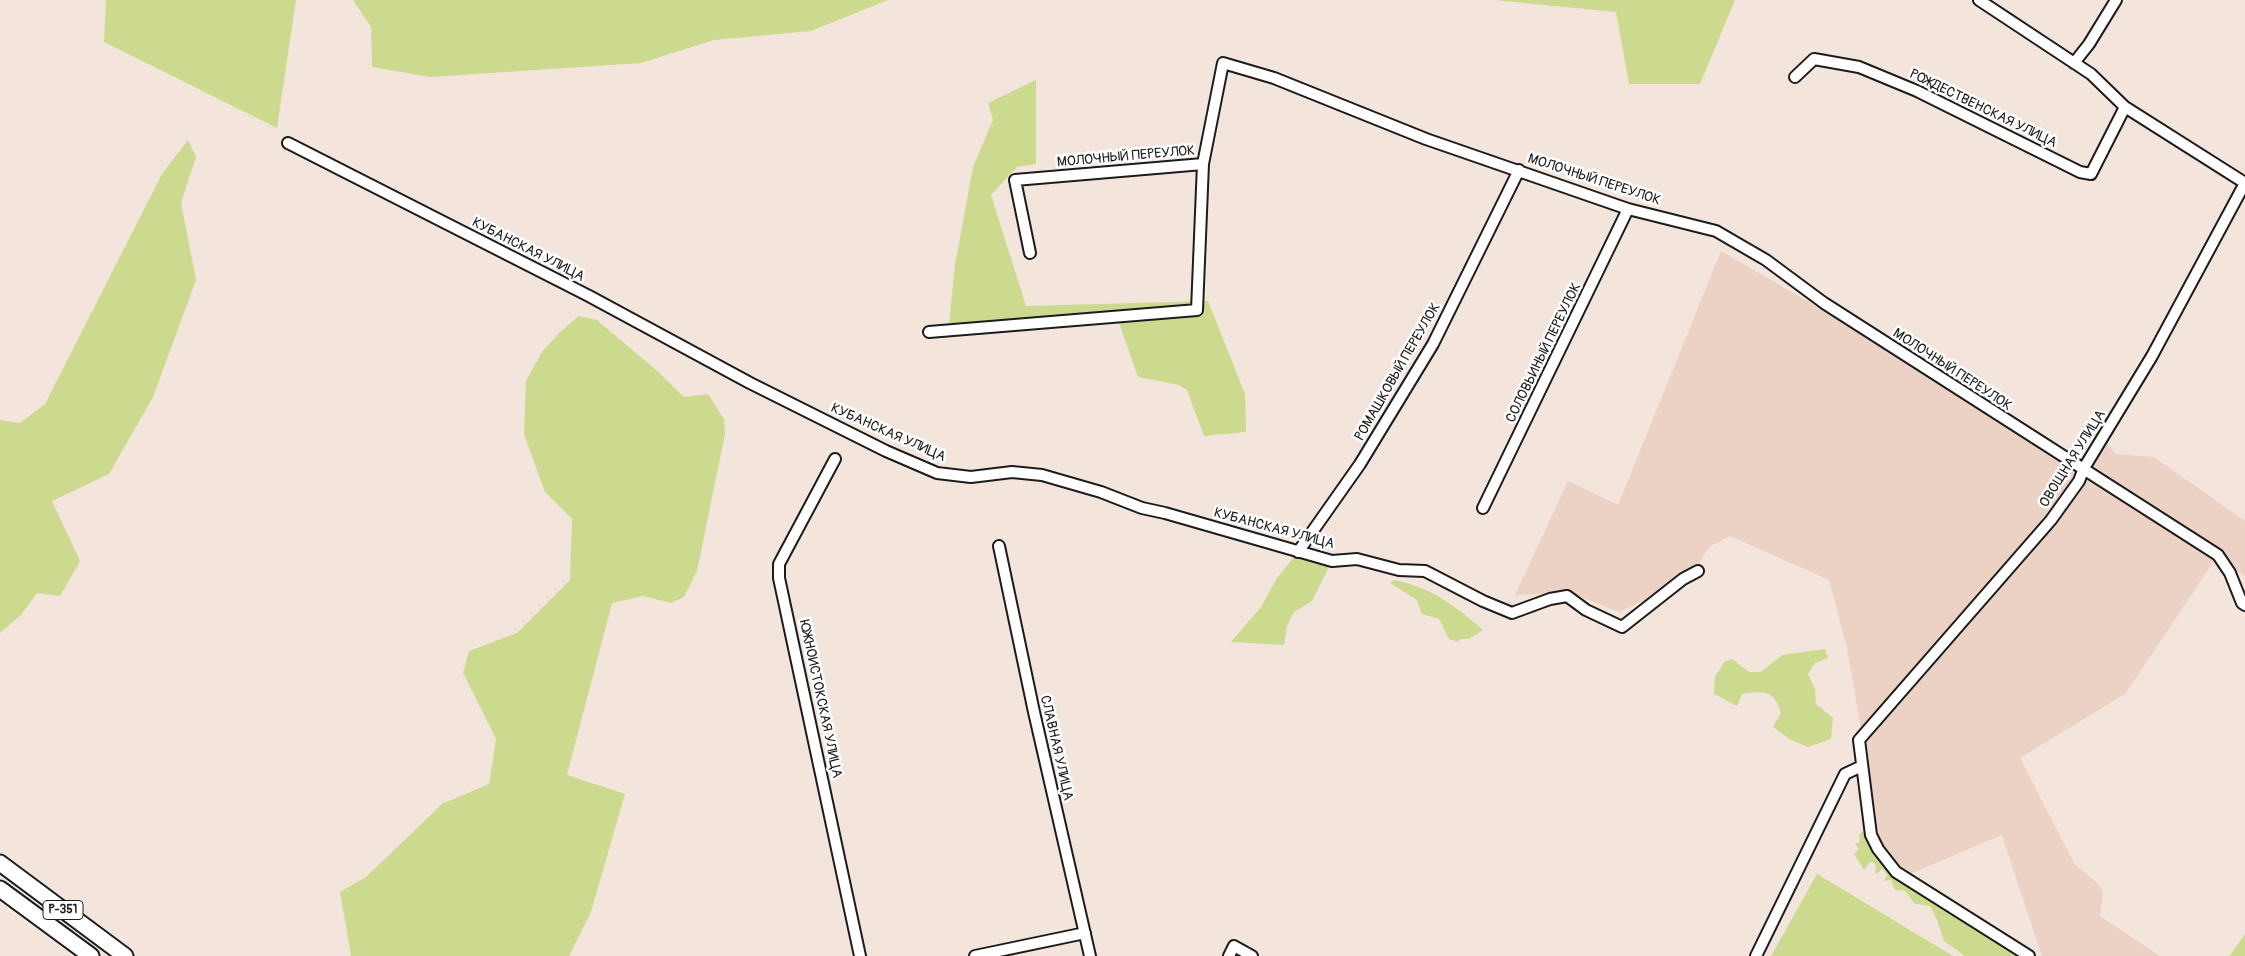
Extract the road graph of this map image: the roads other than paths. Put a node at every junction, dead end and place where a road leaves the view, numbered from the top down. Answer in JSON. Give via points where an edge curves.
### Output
{"nodes":[{"id":1,"x":1980,"y":0,"type":"edge"},
{"id":2,"x":2116,"y":0,"type":"edge"},
{"id":3,"x":2074,"y":63,"type":"junction"},
{"id":4,"x":1795,"y":77,"type":"dead end"},
{"id":5,"x":2125,"y":107,"type":"junction"},
{"id":6,"x":288,"y":143,"type":"dead end"},
{"id":7,"x":1204,"y":164,"type":"junction"},
{"id":8,"x":1519,"y":170,"type":"junction"},
{"id":9,"x":2245,"y":183,"type":"edge"},
{"id":10,"x":1628,"y":209,"type":"junction"},
{"id":11,"x":1030,"y":253,"type":"dead end"},
{"id":12,"x":929,"y":332,"type":"dead end"},
{"id":13,"x":835,"y":460,"type":"dead end"},
{"id":14,"x":2084,"y":468,"type":"junction"},
{"id":15,"x":1483,"y":508,"type":"dead end"},
{"id":16,"x":999,"y":546,"type":"dead end"},
{"id":17,"x":1298,"y":552,"type":"junction"},
{"id":18,"x":1698,"y":572,"type":"dead end"},
{"id":19,"x":2245,"y":605,"type":"edge"},
{"id":20,"x":1862,"y":766,"type":"junction"},
{"id":21,"x":0,"y":863,"type":"edge"},
{"id":22,"x":0,"y":889,"type":"edge"},
{"id":23,"x":1085,"y":933,"type":"junction"},
{"id":24,"x":91,"y":956,"type":"edge"},
{"id":25,"x":125,"y":956,"type":"edge"},
{"id":26,"x":860,"y":956,"type":"edge"},
{"id":27,"x":975,"y":956,"type":"edge"},
{"id":28,"x":1090,"y":956,"type":"edge"},
{"id":29,"x":1229,"y":956,"type":"edge"},
{"id":30,"x":1252,"y":956,"type":"edge"},
{"id":31,"x":1756,"y":956,"type":"edge"},
{"id":32,"x":2029,"y":956,"type":"edge"}],
"edges":[{"from":1,"to":3,"type":"street"},
{"from":2,"to":3,"type":"street"},
{"from":3,"to":5,"type":"street","via":[[2091,74]]},
{"from":4,"to":5,"type":"street","name":"РОЖДЕСТВЕНСКАЯ УЛИЦА","via":[[1814,59],[1860,67],[1917,91],[2080,172],[2091,174]]},
{"from":5,"to":9,"type":"street"},
{"from":6,"to":17,"type":"street","name":"КУБАНСКАЯ УЛИЦА","via":[[590,296],[750,384],[938,473],[971,477],[1012,472],[1042,475],[1142,508]]},
{"from":7,"to":8,"type":"street","name":"МОЛОЧНЫЙ ПЕРЕУЛОК","via":[[1223,63],[1274,78],[1426,139]]},
{"from":7,"to":11,"type":"street","name":"МОЛОЧНЫЙ ПЕРЕУЛОК","via":[[1015,180]]},
{"from":7,"to":12,"type":"street","via":[[1197,310]]},
{"from":8,"to":10,"type":"street","name":"МОЛОЧНЫЙ ПЕРЕУЛОК"},
{"from":8,"to":17,"type":"street","name":"РОМАШКОВЫЙ ПЕРЕУЛОК","via":[[1433,344],[1360,464]]},
{"from":9,"to":14,"type":"street","name":"ОВОЩНАЯ УЛИЦА","via":[[2152,356]]},
{"from":10,"to":14,"type":"street","name":"МОЛОЧНЫЙ ПЕРЕУЛОК","via":[[1716,230],[1766,260],[1824,303],[2017,429]]},
{"from":10,"to":15,"type":"street","name":"СОЛОВЬИНЫЙ ПЕРЕУЛОК"},
{"from":13,"to":26,"type":"street","name":"ЮЖНОИСТОКСКАЯ УЛИЦА","via":[[779,564],[779,578]]},
{"from":14,"to":19,"type":"street","name":"МОЛОЧНЫЙ ПЕРЕУЛОК","via":[[2218,555]]},
{"from":14,"to":20,"type":"street","name":"ОВОЩНАЯ УЛИЦА","via":[[2079,481],[2050,520],[1859,740]]},
{"from":16,"to":23,"type":"street","name":"СЛАВНАЯ УЛИЦА"},
{"from":17,"to":18,"type":"street","name":"КУБАНСКАЯ УЛИЦА","via":[[1332,561],[1357,559],[1399,570],[1425,571],[1512,613],[1567,596],[1586,610],[1622,627],[1683,579]]},
{"from":20,"to":31,"type":"street","via":[[1845,774]]},
{"from":20,"to":32,"type":"street","via":[[1871,835],[1896,872]]},
{"from":21,"to":25,"type":"highway","number":"Р-351"},
{"from":22,"to":24,"type":"highway","number":"Р-351"},
{"from":23,"to":27,"type":"street"},
{"from":23,"to":28,"type":"street","name":"СЛАВНАЯ УЛИЦА"},
{"from":29,"to":30,"type":"street","via":[[1234,946]]}]}
